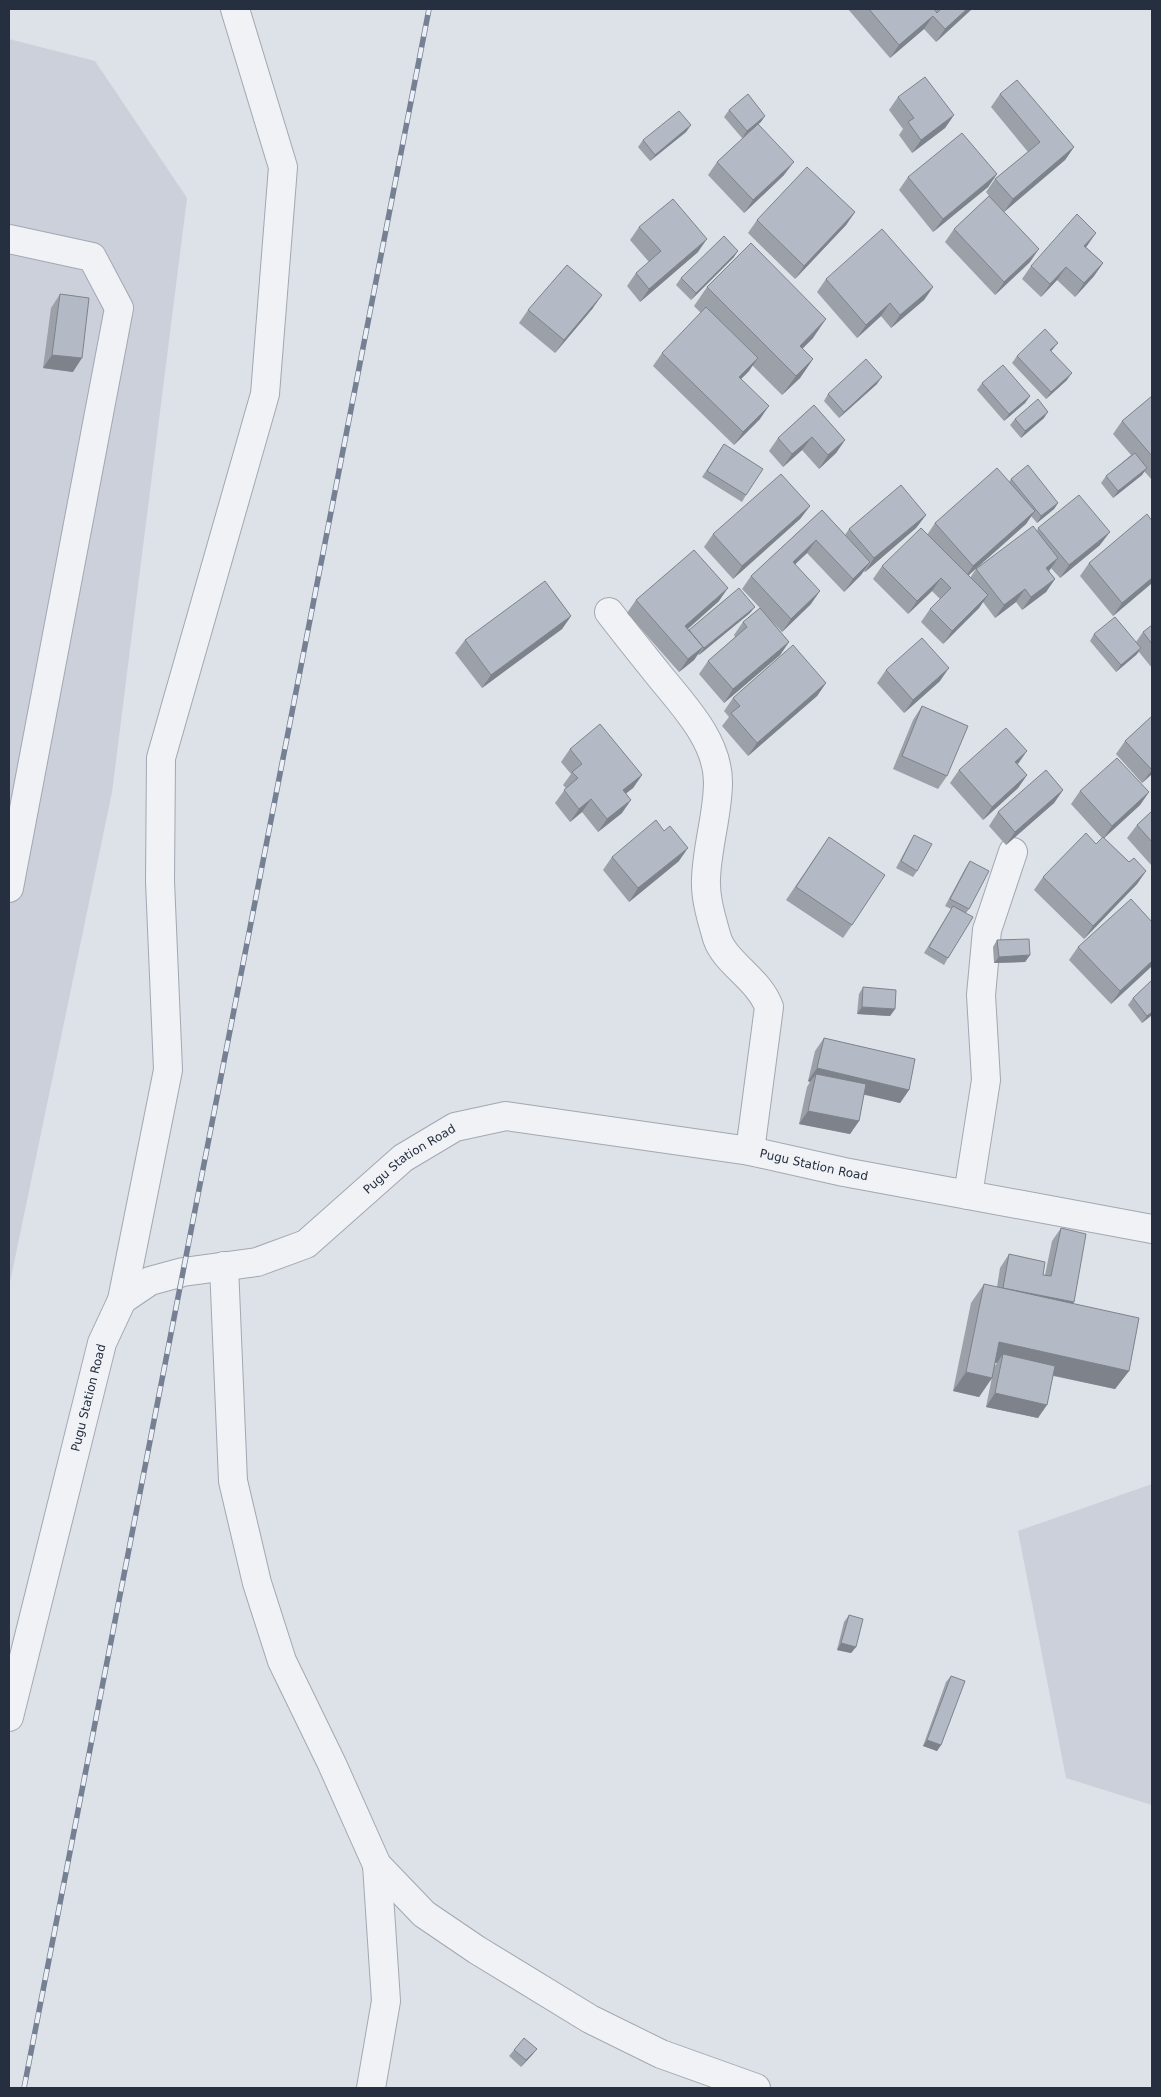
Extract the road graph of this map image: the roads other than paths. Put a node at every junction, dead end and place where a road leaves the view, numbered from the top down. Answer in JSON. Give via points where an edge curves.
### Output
{"nodes":[{"id":1,"x":235,"y":9,"type":"edge"},
{"id":2,"x":9,"y":239,"type":"edge"},
{"id":3,"x":608,"y":612,"type":"dead end"},
{"id":4,"x":1013,"y":852,"type":"dead end"},
{"id":5,"x":9,"y":888,"type":"edge"},
{"id":6,"x":750,"y":1151,"type":"junction"},
{"id":7,"x":968,"y":1195,"type":"junction"},
{"id":8,"x":1152,"y":1229,"type":"edge"},
{"id":9,"x":224,"y":1266,"type":"junction"},
{"id":10,"x":122,"y":1300,"type":"junction"},
{"id":11,"x":9,"y":1717,"type":"edge"},
{"id":12,"x":377,"y":1865,"type":"junction"},
{"id":13,"x":371,"y":2088,"type":"edge"},
{"id":14,"x":756,"y":2088,"type":"edge"}],
"edges":[{"from":1,"to":10,"type":"street","via":[[283,167],[266,384],[161,758],[160,882],[168,1070]]},
{"from":2,"to":5,"type":"street","via":[[92,256],[119,308]]},
{"from":3,"to":6,"type":"street","via":[[695,720],[711,751],[718,779],[706,893],[718,941],[724,952],[757,985],[769,1007]]},
{"from":4,"to":7,"type":"street","via":[[987,930],[981,995],[986,1080]]},
{"from":6,"to":7,"type":"street","name":"Pugu Station Road"},
{"from":6,"to":9,"type":"street","name":"Pugu Station Road","via":[[506,1116],[456,1127],[403,1158],[306,1244],[257,1262]]},
{"from":7,"to":8,"type":"street","name":"Pugu Station Road"},
{"from":9,"to":10,"type":"street","name":"Pugu Station Road","via":[[150,1281]]},
{"from":9,"to":12,"type":"street","via":[[233,1481],[257,1583],[282,1661]]},
{"from":10,"to":11,"type":"street","name":"Pugu Station Road","via":[[102,1343]]},
{"from":12,"to":13,"type":"street","via":[[386,2001]]},
{"from":12,"to":14,"type":"street","via":[[424,1914],[590,2019],[661,2054]]}]}
